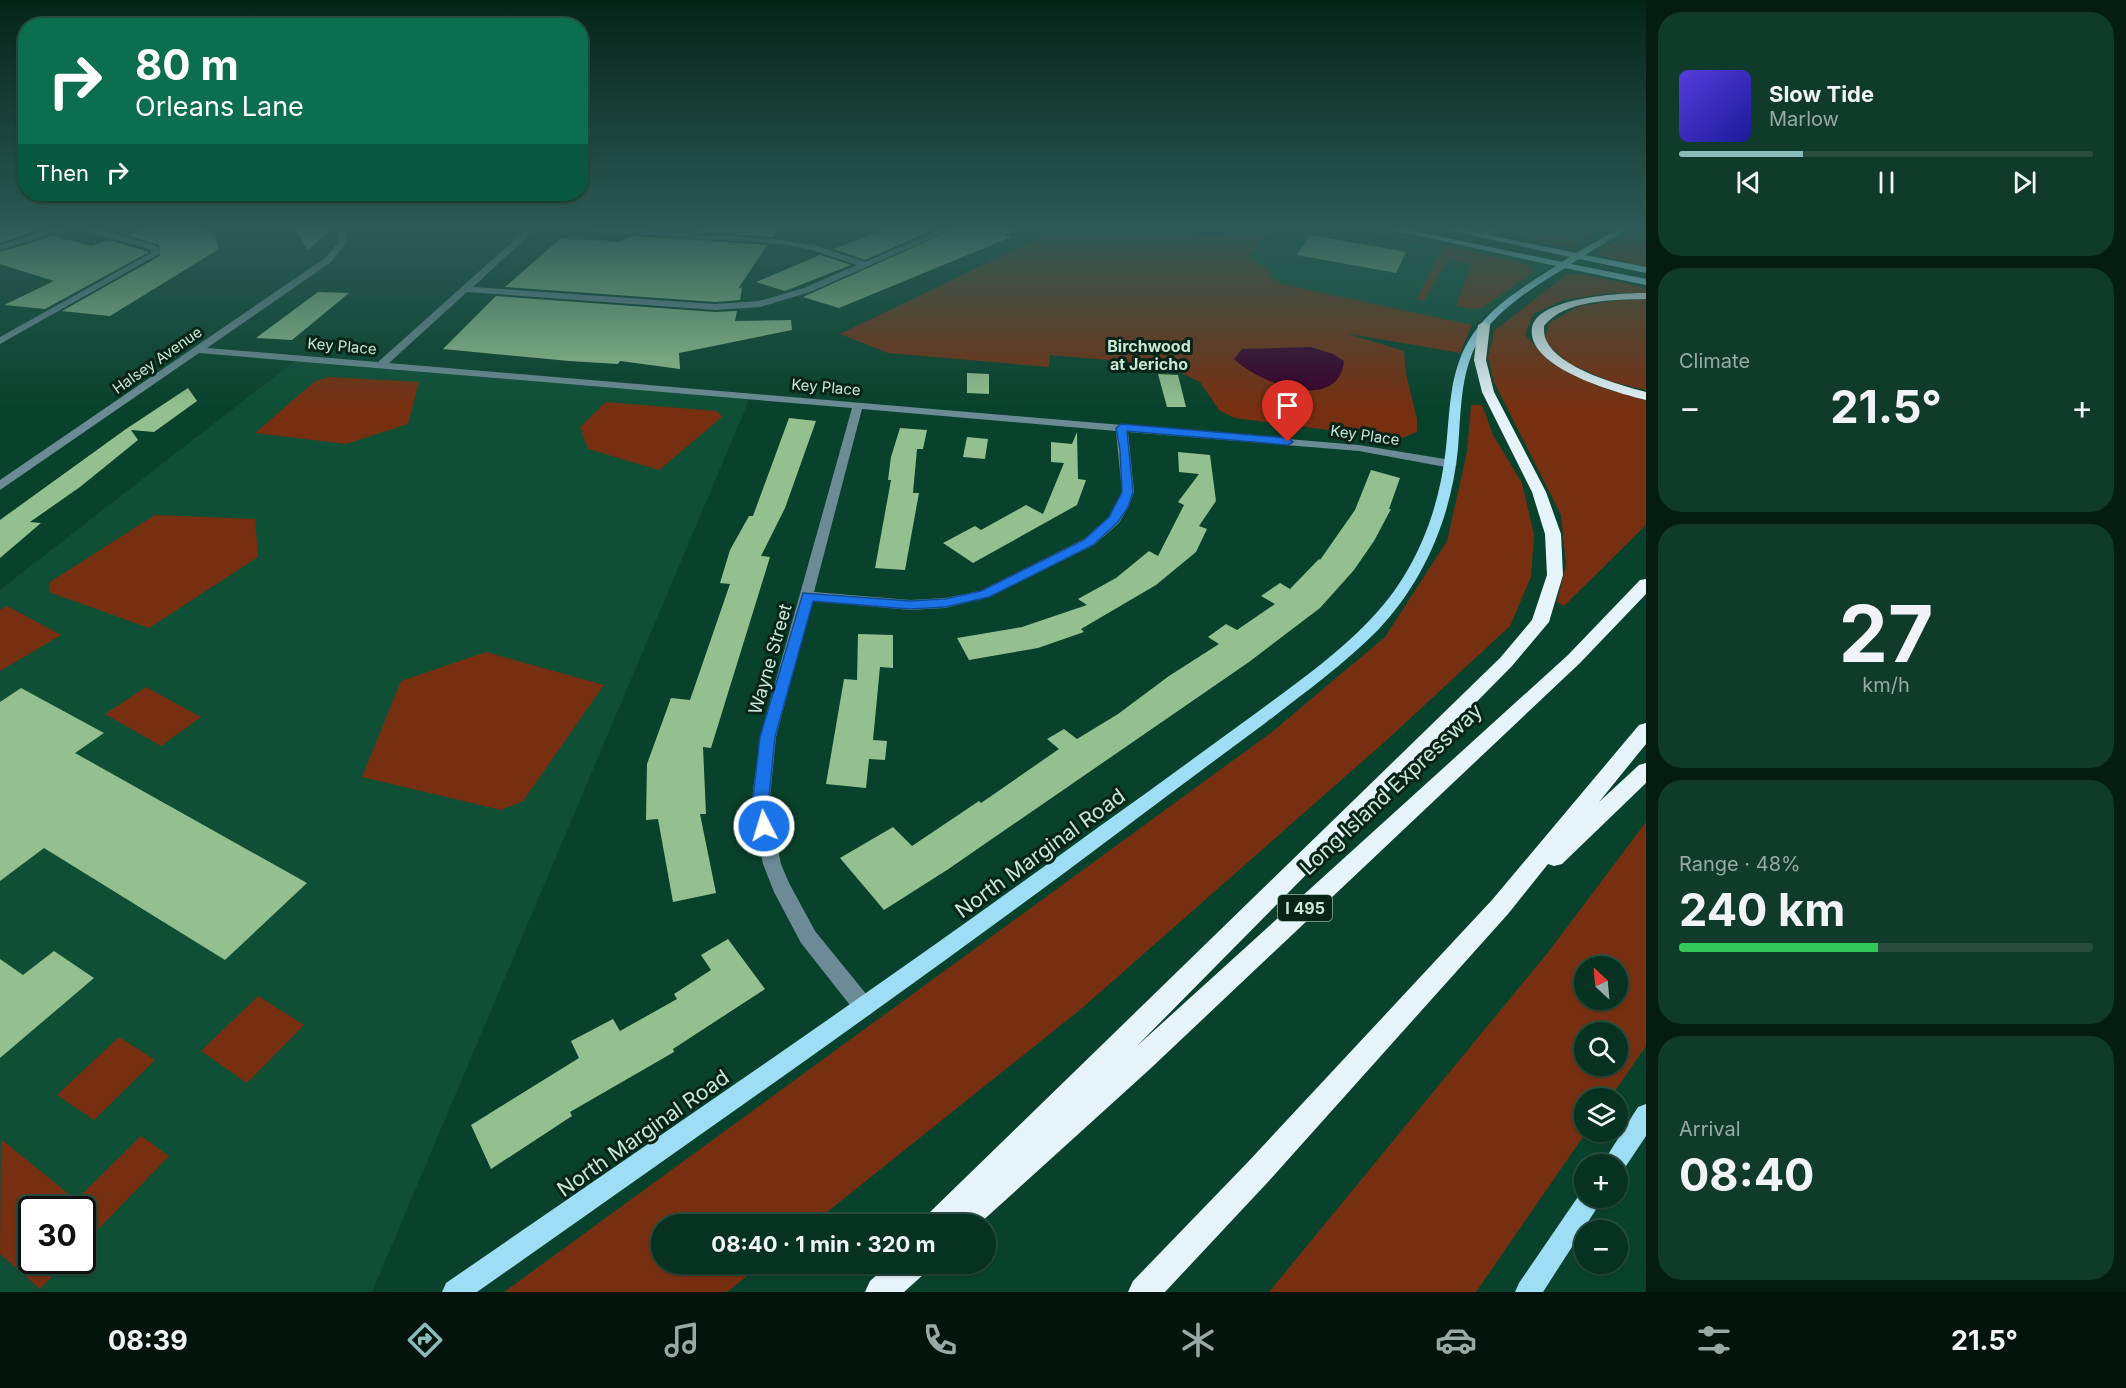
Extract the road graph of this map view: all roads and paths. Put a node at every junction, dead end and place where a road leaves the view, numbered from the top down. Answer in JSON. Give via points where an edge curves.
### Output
{"nodes":[{"id":1,"x":97,"y":286,"type":"edge"},
{"id":2,"x":290,"y":286,"type":"edge"},
{"id":3,"x":469,"y":286,"type":"edge"},
{"id":4,"x":813,"y":286,"type":"edge"},
{"id":5,"x":1533,"y":286,"type":"edge"},
{"id":6,"x":466,"y":289,"type":"junction"},
{"id":7,"x":1646,"y":296,"type":"edge"},
{"id":8,"x":1484,"y":325,"type":"junction"},
{"id":9,"x":0,"y":341,"type":"edge"},
{"id":10,"x":198,"y":350,"type":"junction"},
{"id":11,"x":381,"y":365,"type":"junction"},
{"id":12,"x":1646,"y":396,"type":"edge"},
{"id":13,"x":858,"y":405,"type":"junction"},
{"id":14,"x":1121,"y":428,"type":"junction"},
{"id":15,"x":1451,"y":464,"type":"junction"},
{"id":16,"x":4,"y":481,"type":"edge"},
{"id":17,"x":1646,"y":584,"type":"edge"},
{"id":18,"x":807,"y":596,"type":"junction"},
{"id":19,"x":1646,"y":730,"type":"edge"},
{"id":20,"x":1646,"y":771,"type":"edge"},
{"id":21,"x":1500,"y":907,"type":"junction"},
{"id":22,"x":864,"y":1007,"type":"junction"},
{"id":23,"x":1646,"y":1115,"type":"edge"},
{"id":24,"x":1621,"y":1154,"type":"edge"},
{"id":25,"x":1585,"y":1208,"type":"edge"},
{"id":26,"x":950,"y":1214,"type":"edge"},
{"id":27,"x":968,"y":1214,"type":"edge"},
{"id":28,"x":890,"y":1274,"type":"edge"},
{"id":29,"x":901,"y":1274,"type":"edge"},
{"id":30,"x":455,"y":1292,"type":"edge"},
{"id":31,"x":872,"y":1292,"type":"edge"},
{"id":32,"x":881,"y":1292,"type":"edge"},
{"id":33,"x":1144,"y":1292,"type":"edge"},
{"id":34,"x":1528,"y":1292,"type":"edge"}],
"edges":[{"from":1,"to":9,"type":"street"},
{"from":2,"to":10,"type":"street","name":"Halsey Avenue"},
{"from":3,"to":6,"type":"street"},
{"from":4,"to":6,"type":"street","via":[[782,299],[736,307]]},
{"from":5,"to":8,"type":"main road","name":"North Marginal Road"},
{"from":6,"to":11,"type":"street"},
{"from":7,"to":12,"type":"highway","via":[[1607,297],[1554,311],[1541,322],[1538,337],[1564,364],[1609,385]]},
{"from":8,"to":15,"type":"main road","name":"North Marginal Road","via":[[1472,342],[1457,381]]},
{"from":8,"to":26,"type":"highway","via":[[1480,360],[1488,392],[1539,492],[1553,534],[1555,575],[1540,622],[1506,663]]},
{"from":10,"to":11,"type":"street","name":"Key Place"},
{"from":10,"to":16,"type":"street","name":"Halsey Avenue"},
{"from":11,"to":13,"type":"street","name":"Key Place"},
{"from":13,"to":14,"type":"street","name":"Key Place"},
{"from":13,"to":18,"type":"street","name":"Wayne Street"},
{"from":14,"to":15,"type":"street","name":"Key Place","via":[[1359,448]]},
{"from":14,"to":18,"type":"street","via":[[1128,492],[1113,520],[1089,542],[984,594],[945,603],[910,605]]},
{"from":15,"to":22,"type":"main road","name":"North Marginal Road","via":[[1444,502],[1429,544],[1398,595],[1371,628],[1318,675]]},
{"from":17,"to":27,"type":"highway","name":"Long Island Expressway","number":"I 495","via":[[1565,667],[1141,1060]]},
{"from":18,"to":22,"type":"street","name":"Wayne Street","via":[[768,737],[760,807],[772,864],[781,886],[808,937]]},
{"from":19,"to":21,"type":"highway"},
{"from":20,"to":21,"type":"highway"},
{"from":21,"to":33,"type":"highway"},
{"from":22,"to":30,"type":"main road","name":"North Marginal Road"},
{"from":23,"to":24,"type":"main road"},
{"from":25,"to":34,"type":"main road"},
{"from":28,"to":31,"type":"highway"},
{"from":29,"to":32,"type":"highway"}]}
